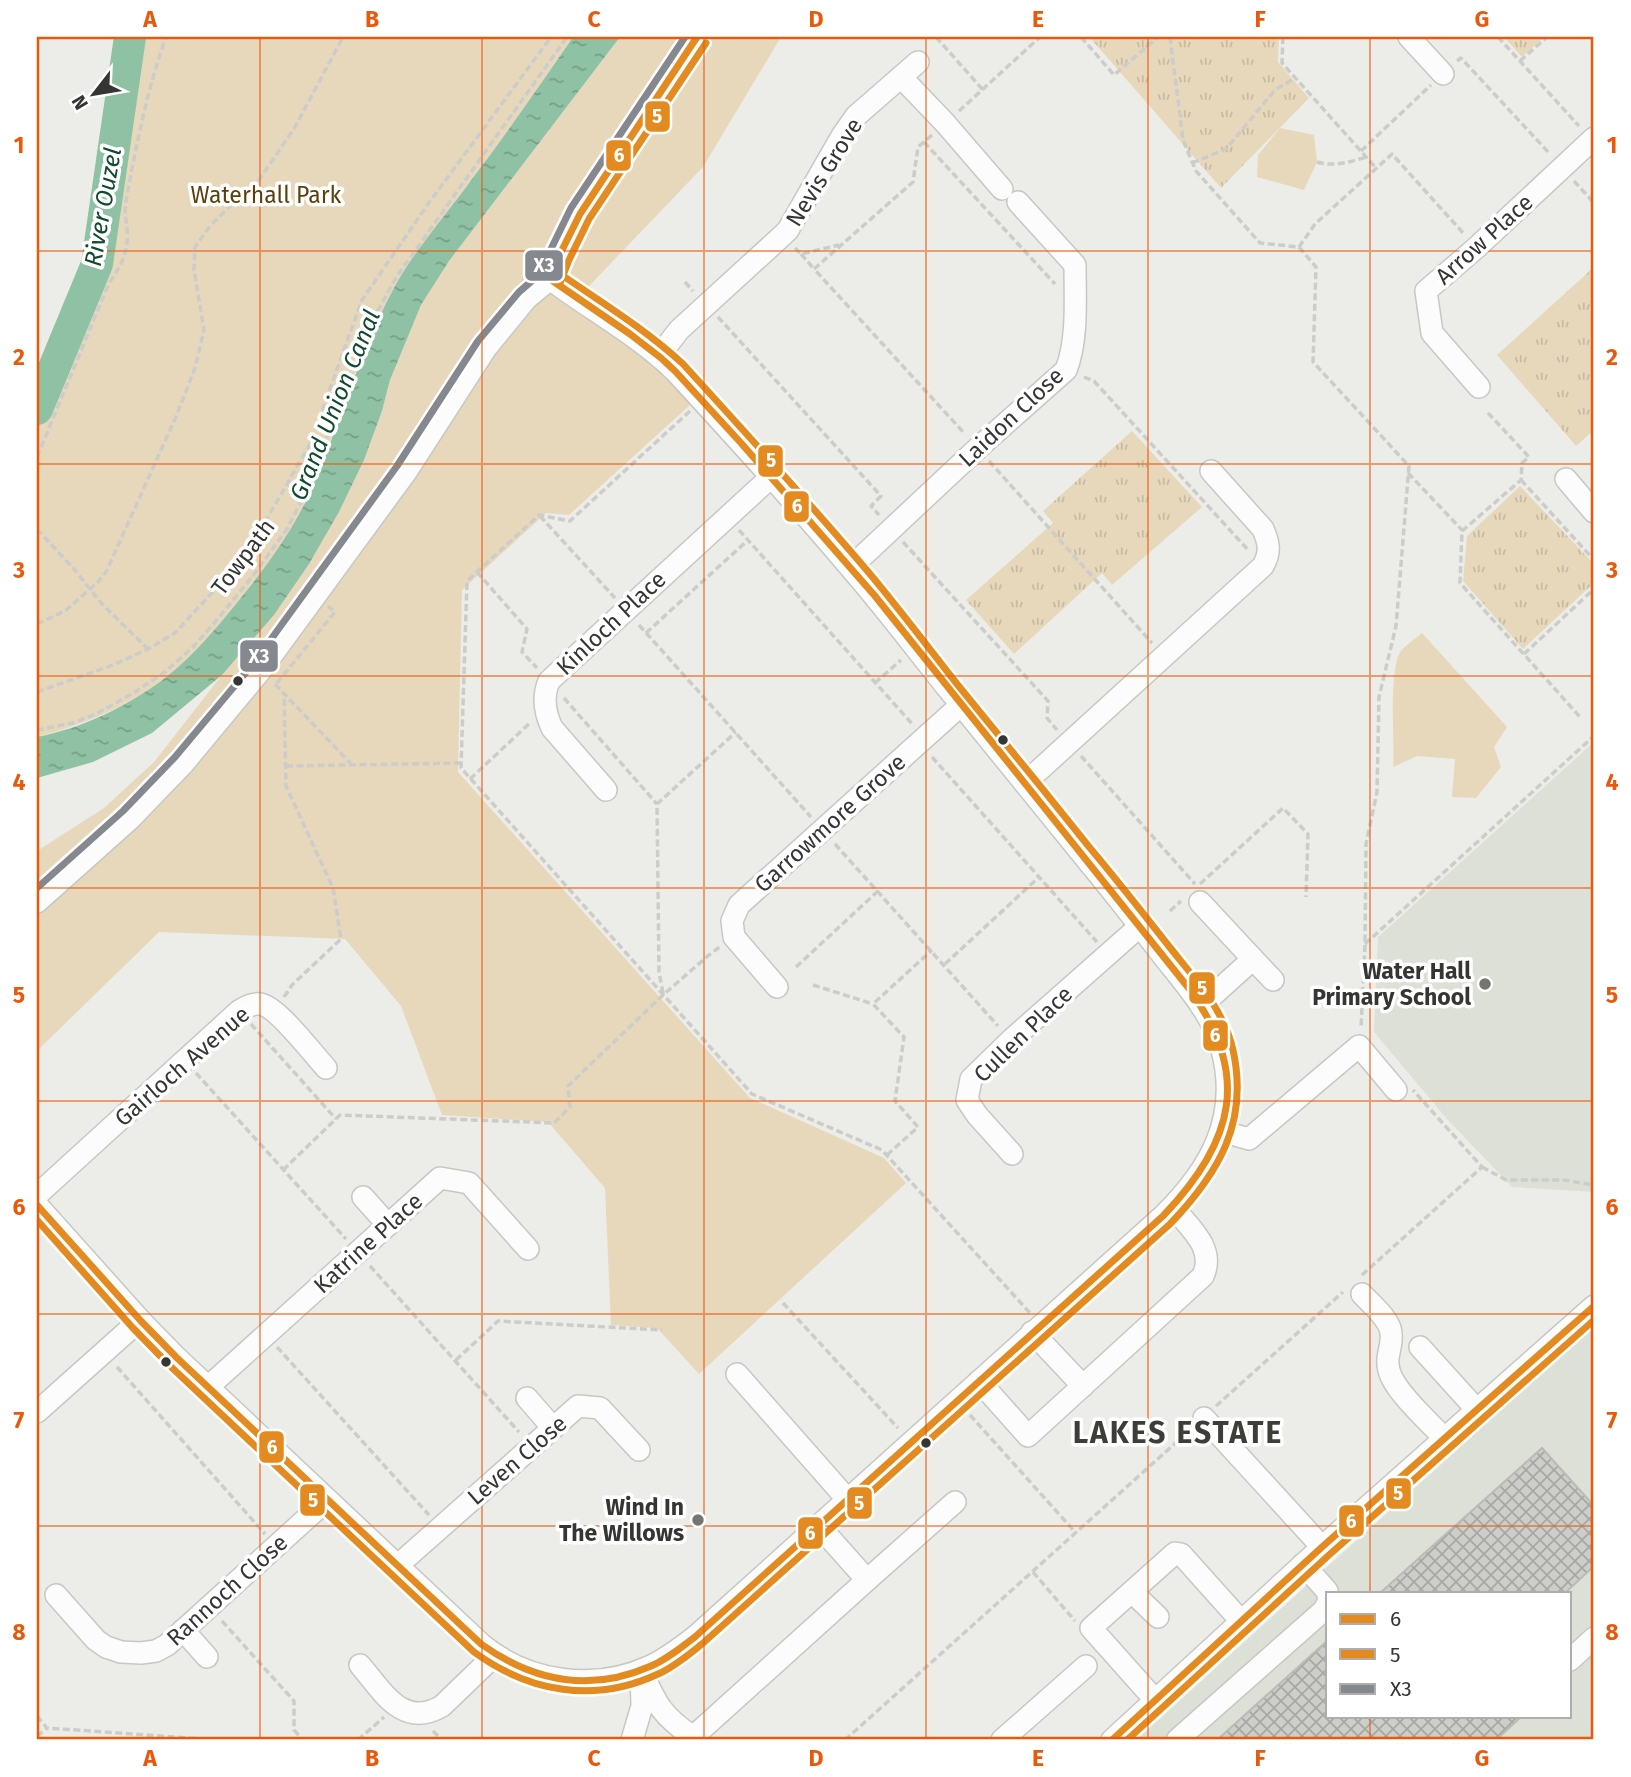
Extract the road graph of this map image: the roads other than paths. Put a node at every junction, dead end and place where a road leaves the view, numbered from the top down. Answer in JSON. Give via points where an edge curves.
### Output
{"nodes":[{"id":1,"x":697,"y":37,"type":"edge"},
{"id":2,"x":1409,"y":37,"type":"edge"},
{"id":3,"x":918,"y":62,"type":"dead end"},
{"id":4,"x":1443,"y":74,"type":"road end"},
{"id":5,"x":901,"y":77,"type":"junction"},
{"id":6,"x":1593,"y":139,"type":"edge"},
{"id":7,"x":550,"y":278,"type":"junction"},
{"id":8,"x":659,"y":356,"type":"junction"},
{"id":9,"x":1479,"y":387,"type":"dead end"},
{"id":10,"x":1211,"y":471,"type":"dead end"},
{"id":11,"x":771,"y":477,"type":"junction"},
{"id":12,"x":1566,"y":479,"type":"dead end"},
{"id":13,"x":1593,"y":511,"type":"edge"},
{"id":14,"x":850,"y":567,"type":"junction"},
{"id":15,"x":961,"y":705,"type":"junction"},
{"id":16,"x":1025,"y":783,"type":"junction"},
{"id":17,"x":606,"y":790,"type":"dead end"},
{"id":18,"x":1194,"y":898,"type":"road end"},
{"id":19,"x":37,"y":902,"type":"edge"},
{"id":20,"x":1140,"y":926,"type":"junction"},
{"id":21,"x":1253,"y":959,"type":"junction"},
{"id":22,"x":1273,"y":980,"type":"dead end"},
{"id":23,"x":777,"y":988,"type":"dead end"},
{"id":24,"x":1201,"y":1006,"type":"junction"},
{"id":25,"x":326,"y":1068,"type":"dead end"},
{"id":26,"x":1401,"y":1086,"type":"road end"},
{"id":27,"x":1221,"y":1131,"type":"junction"},
{"id":28,"x":1012,"y":1154,"type":"dead end"},
{"id":29,"x":37,"y":1195,"type":"edge"},
{"id":30,"x":363,"y":1197,"type":"dead end"},
{"id":31,"x":37,"y":1205,"type":"edge"},
{"id":32,"x":1173,"y":1207,"type":"junction"},
{"id":33,"x":388,"y":1225,"type":"junction"},
{"id":34,"x":528,"y":1249,"type":"dead end"},
{"id":35,"x":1356,"y":1287,"type":"road end"},
{"id":36,"x":1594,"y":1306,"type":"edge"},
{"id":37,"x":140,"y":1320,"type":"junction"},
{"id":38,"x":1036,"y":1329,"type":"junction"},
{"id":39,"x":1420,"y":1347,"type":"dead end"},
{"id":40,"x":737,"y":1374,"type":"dead end"},
{"id":41,"x":979,"y":1381,"type":"junction"},
{"id":42,"x":208,"y":1387,"type":"junction"},
{"id":43,"x":1083,"y":1387,"type":"junction"},
{"id":44,"x":527,"y":1398,"type":"dead end"},
{"id":45,"x":1477,"y":1410,"type":"junction"},
{"id":46,"x":37,"y":1412,"type":"edge"},
{"id":47,"x":1204,"y":1418,"type":"road end"},
{"id":48,"x":553,"y":1428,"type":"junction"},
{"id":49,"x":1445,"y":1439,"type":"junction"},
{"id":50,"x":639,"y":1450,"type":"dead end"},
{"id":51,"x":327,"y":1500,"type":"junction"},
{"id":52,"x":848,"y":1500,"type":"junction"},
{"id":53,"x":955,"y":1502,"type":"dead end"},
{"id":54,"x":819,"y":1526,"type":"junction"},
{"id":55,"x":1322,"y":1547,"type":"junction"},
{"id":56,"x":1303,"y":1564,"type":"junction"},
{"id":57,"x":397,"y":1566,"type":"junction"},
{"id":58,"x":867,"y":1580,"type":"junction"},
{"id":59,"x":1132,"y":1592,"type":"junction"},
{"id":60,"x":1327,"y":1592,"type":"edge"},
{"id":61,"x":56,"y":1595,"type":"dead end"},
{"id":62,"x":1326,"y":1606,"type":"edge"},
{"id":63,"x":1158,"y":1617,"type":"dead end"},
{"id":64,"x":1241,"y":1621,"type":"junction"},
{"id":65,"x":183,"y":1630,"type":"junction"},
{"id":66,"x":1594,"y":1638,"type":"edge"},
{"id":67,"x":495,"y":1655,"type":"junction"},
{"id":68,"x":207,"y":1657,"type":"dead end"},
{"id":69,"x":1572,"y":1658,"type":"edge"},
{"id":70,"x":360,"y":1665,"type":"dead end"},
{"id":71,"x":1086,"y":1666,"type":"dead end"},
{"id":72,"x":641,"y":1670,"type":"junction"},
{"id":73,"x":1156,"y":1700,"type":"junction"},
{"id":74,"x":632,"y":1740,"type":"edge"},
{"id":75,"x":1002,"y":1740,"type":"edge"},
{"id":76,"x":1112,"y":1740,"type":"edge"},
{"id":77,"x":1177,"y":1740,"type":"edge"}],
"edges":[{"from":1,"to":7,"type":"street","via":[[580,214]]},
{"from":2,"to":4,"type":"street"},
{"from":3,"to":5,"type":"street","name":"Nevis Grove"},
{"from":5,"to":8,"type":"street","name":"Nevis Grove","via":[[856,116],[788,230],[679,330]]},
{"from":5,"to":14,"type":"street","name":"Laidon Close","via":[[1075,265],[1071,357],[1066,370]]},
{"from":6,"to":9,"type":"street","name":"Arrow Place","via":[[1426,291],[1432,333]]},
{"from":7,"to":8,"type":"street"},
{"from":7,"to":19,"type":"street","via":[[526,299],[486,348],[406,472],[261,670],[130,819]]},
{"from":8,"to":11,"type":"street"},
{"from":10,"to":16,"type":"street","via":[[1263,529],[1269,550],[1263,566]]},
{"from":11,"to":14,"type":"street"},
{"from":11,"to":17,"type":"street","name":"Kinloch Place","via":[[549,681],[545,693],[548,718]]},
{"from":12,"to":13,"type":"street"},
{"from":14,"to":15,"type":"street"},
{"from":15,"to":16,"type":"street"},
{"from":15,"to":23,"type":"street","name":"Garrowmore Grove","via":[[739,905],[732,920],[741,945]]},
{"from":16,"to":20,"type":"street"},
{"from":18,"to":21,"type":"street"},
{"from":20,"to":24,"type":"street"},
{"from":20,"to":28,"type":"street","name":"Cullen Place","via":[[971,1079],[967,1100]]},
{"from":21,"to":22,"type":"street"},
{"from":21,"to":24,"type":"street"},
{"from":24,"to":27,"type":"street","via":[[1215,1030],[1224,1063]]},
{"from":25,"to":29,"type":"street","name":"Gairloch Avenue","via":[[274,1010],[251,1004]]},
{"from":26,"to":27,"type":"street","via":[[1359,1046],[1249,1139]]},
{"from":27,"to":32,"type":"street","via":[[1203,1170]]},
{"from":30,"to":33,"type":"street"},
{"from":31,"to":37,"type":"street"},
{"from":32,"to":38,"type":"street"},
{"from":32,"to":43,"type":"street","via":[[1206,1251],[1205,1273]]},
{"from":33,"to":34,"type":"street","name":"Katrine Place","via":[[440,1178],[460,1181],[469,1183]]},
{"from":33,"to":42,"type":"street","name":"Katrine Place"},
{"from":35,"to":49,"type":"street","via":[[1391,1330],[1387,1360],[1392,1379]]},
{"from":36,"to":45,"type":"street"},
{"from":37,"to":42,"type":"street"},
{"from":37,"to":46,"type":"street"},
{"from":38,"to":41,"type":"street"},
{"from":38,"to":43,"type":"street"},
{"from":39,"to":45,"type":"street"},
{"from":40,"to":52,"type":"street"},
{"from":41,"to":43,"type":"street","via":[[1028,1436]]},
{"from":41,"to":52,"type":"street"},
{"from":42,"to":51,"type":"street"},
{"from":44,"to":48,"type":"street"},
{"from":45,"to":49,"type":"street"},
{"from":47,"to":55,"type":"street"},
{"from":48,"to":50,"type":"street","name":"Leven Close","via":[[578,1406],[600,1408]]},
{"from":48,"to":57,"type":"street","name":"Leven Close"},
{"from":49,"to":55,"type":"street"},
{"from":51,"to":57,"type":"street"},
{"from":51,"to":65,"type":"street","name":"Rannoch Close"},
{"from":52,"to":54,"type":"street"},
{"from":53,"to":58,"type":"street"},
{"from":54,"to":58,"type":"street"},
{"from":54,"to":72,"type":"street","via":[[696,1636]]},
{"from":55,"to":56,"type":"street"},
{"from":56,"to":60,"type":"street"},
{"from":56,"to":64,"type":"street"},
{"from":57,"to":67,"type":"street"},
{"from":58,"to":72,"type":"street","via":[[693,1737],[660,1709]]},
{"from":59,"to":63,"type":"street"},
{"from":59,"to":64,"type":"street","via":[[1175,1553],[1181,1554]]},
{"from":59,"to":73,"type":"street","via":[[1091,1628]]},
{"from":61,"to":65,"type":"street","name":"Rannoch Close","via":[[96,1640],[114,1650],[156,1651]]},
{"from":62,"to":77,"type":"street"},
{"from":64,"to":73,"type":"street"},
{"from":65,"to":68,"type":"street"},
{"from":66,"to":69,"type":"street"},
{"from":67,"to":70,"type":"street","via":[[442,1706],[414,1714],[396,1706]]},
{"from":67,"to":72,"type":"street","via":[[528,1672],[573,1681]]},
{"from":71,"to":75,"type":"street"},
{"from":72,"to":74,"type":"street","via":[[642,1706]]},
{"from":73,"to":76,"type":"street"}]}
